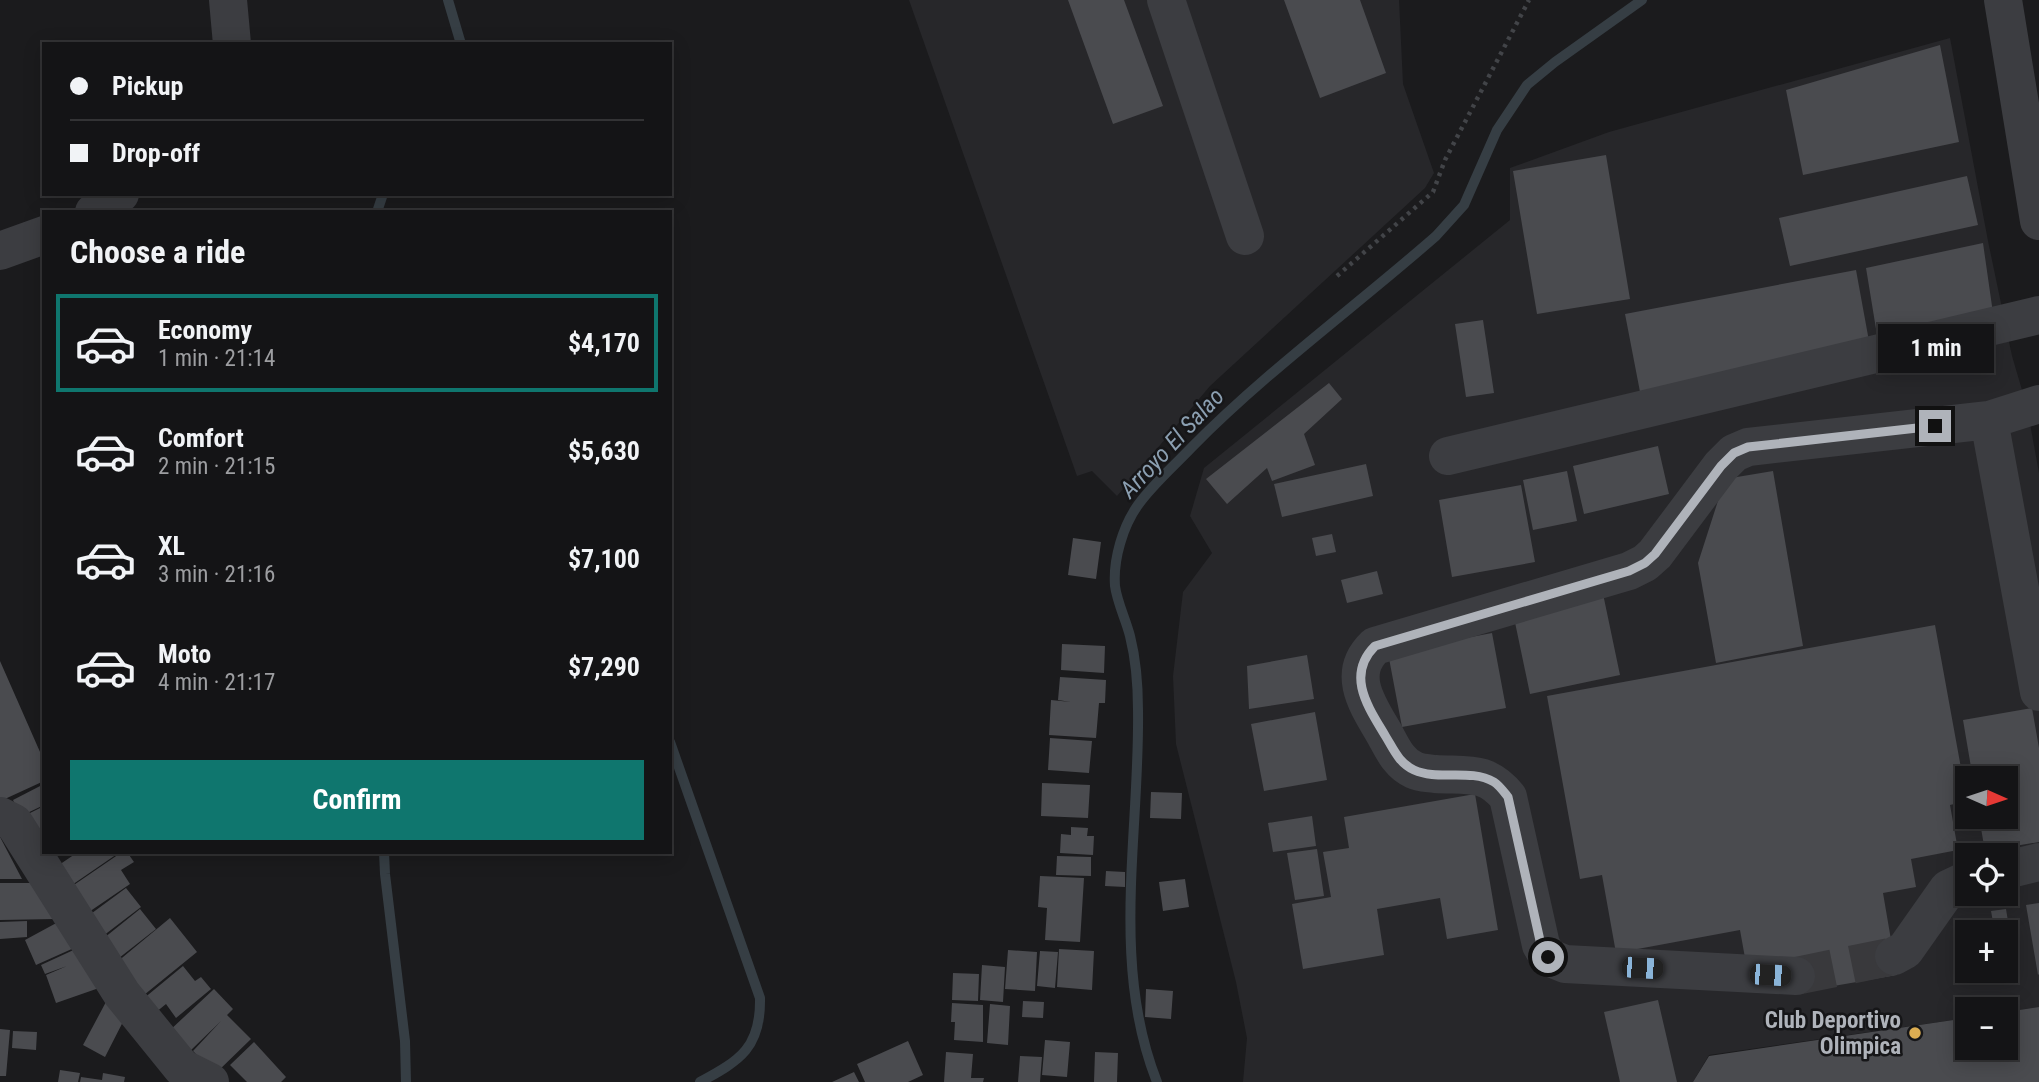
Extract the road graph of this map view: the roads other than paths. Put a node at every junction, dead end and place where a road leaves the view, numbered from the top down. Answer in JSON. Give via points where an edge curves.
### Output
{"nodes":[{"id":1,"x":228,"y":0,"type":"edge"},
{"id":2,"x":1166,"y":0,"type":"edge"},
{"id":3,"x":2003,"y":0,"type":"edge"},
{"id":4,"x":232,"y":42,"type":"edge"},
{"id":5,"x":117,"y":196,"type":"edge"},
{"id":6,"x":97,"y":210,"type":"edge"},
{"id":7,"x":2039,"y":221,"type":"edge"},
{"id":8,"x":42,"y":236,"type":"edge"},
{"id":9,"x":1245,"y":236,"type":"dead end"},
{"id":10,"x":0,"y":251,"type":"edge"},
{"id":11,"x":2039,"y":315,"type":"edge"},
{"id":12,"x":2039,"y":404,"type":"edge"},
{"id":13,"x":1989,"y":420,"type":"junction"},
{"id":14,"x":1448,"y":456,"type":"dead end"},
{"id":15,"x":2039,"y":692,"type":"edge"},
{"id":16,"x":1,"y":816,"type":"edge"},
{"id":17,"x":2039,"y":862,"type":"edge"},
{"id":18,"x":2018,"y":867,"type":"edge"},
{"id":19,"x":1955,"y":886,"type":"edge"},
{"id":20,"x":1894,"y":956,"type":"tunnel mouth"},
{"id":21,"x":1796,"y":976,"type":"tunnel mouth"},
{"id":22,"x":210,"y":1082,"type":"edge"}],
"edges":[{"from":1,"to":4,"type":"street"},
{"from":2,"to":9,"type":"street"},
{"from":3,"to":7,"type":"street"},
{"from":5,"to":6,"type":"street"},
{"from":8,"to":10,"type":"street"},
{"from":11,"to":14,"type":"street"},
{"from":12,"to":13,"type":"street"},
{"from":13,"to":15,"type":"street"},
{"from":13,"to":21,"type":"street","via":[[1748,447],[1721,466],[1645,563],[1375,646],[1365,656],[1363,699],[1401,761],[1415,771],[1481,776],[1496,782],[1508,797],[1541,945],[1548,957],[1565,964]]},
{"from":16,"to":22,"type":"street","via":[[14,823],[122,994],[182,1068]]},
{"from":17,"to":18,"type":"street"},
{"from":19,"to":20,"type":"street","via":[[1905,950]]}]}
